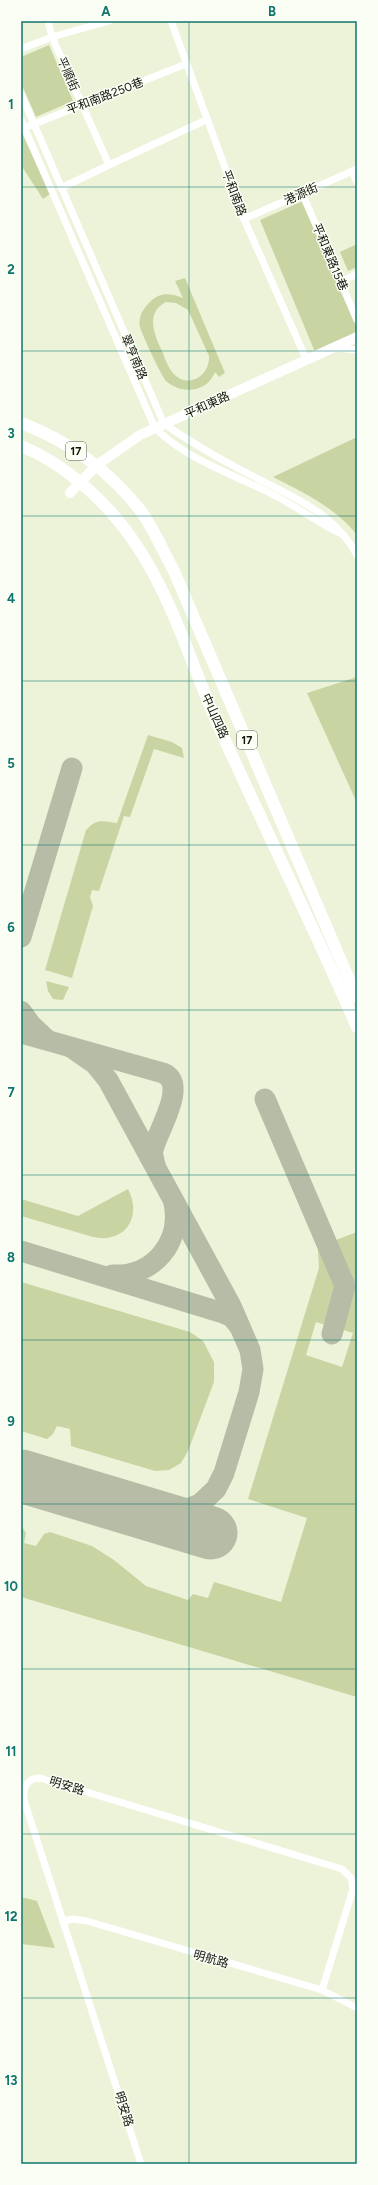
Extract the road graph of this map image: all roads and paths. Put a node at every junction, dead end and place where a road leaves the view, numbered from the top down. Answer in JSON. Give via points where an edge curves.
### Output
{"nodes":[{"id":1,"x":48,"y":21,"type":"edge"},
{"id":2,"x":109,"y":21,"type":"edge"},
{"id":3,"x":171,"y":21,"type":"edge"},
{"id":4,"x":52,"y":36,"type":"junction"},
{"id":5,"x":21,"y":49,"type":"edge"},
{"id":6,"x":186,"y":64,"type":"junction"},
{"id":7,"x":21,"y":94,"type":"edge"},
{"id":8,"x":81,"y":104,"type":"junction"},
{"id":9,"x":21,"y":120,"type":"edge"},
{"id":10,"x":206,"y":120,"type":"junction"},
{"id":11,"x":34,"y":124,"type":"junction"},
{"id":12,"x":24,"y":128,"type":"junction"},
{"id":13,"x":109,"y":165,"type":"junction"},
{"id":14,"x":354,"y":170,"type":"edge"},
{"id":15,"x":357,"y":182,"type":"edge"},
{"id":16,"x":61,"y":188,"type":"junction"},
{"id":17,"x":302,"y":193,"type":"junction"},
{"id":18,"x":244,"y":220,"type":"junction"},
{"id":19,"x":357,"y":274,"type":"edge"},
{"id":20,"x":340,"y":282,"type":"junction"},
{"id":21,"x":357,"y":320,"type":"edge"},
{"id":22,"x":357,"y":337,"type":"edge"},
{"id":23,"x":334,"y":348,"type":"junction"},
{"id":24,"x":357,"y":350,"type":"edge"},
{"id":25,"x":307,"y":361,"type":"junction"},
{"id":26,"x":21,"y":423,"type":"edge"},
{"id":27,"x":159,"y":426,"type":"junction"},
{"id":28,"x":21,"y":446,"type":"edge"},
{"id":29,"x":97,"y":466,"type":"junction"},
{"id":30,"x":79,"y":482,"type":"junction"},
{"id":31,"x":70,"y":493,"type":"dead end"},
{"id":32,"x":344,"y":535,"type":"junction"},
{"id":33,"x":357,"y":555,"type":"edge"},
{"id":34,"x":357,"y":998,"type":"edge"},
{"id":35,"x":357,"y":1027,"type":"edge"},
{"id":36,"x":63,"y":1921,"type":"junction"},
{"id":37,"x":322,"y":1990,"type":"junction"},
{"id":38,"x":357,"y":2008,"type":"edge"},
{"id":39,"x":141,"y":2164,"type":"edge"}],
"edges":[{"from":1,"to":4,"type":"street","name":"平順街"},
{"from":2,"to":4,"type":"street"},
{"from":3,"to":6,"type":"street","name":"平和南路"},
{"from":4,"to":5,"type":"street"},
{"from":4,"to":8,"type":"street","name":"平順街"},
{"from":6,"to":8,"type":"street","name":"平和南路250巷"},
{"from":6,"to":10,"type":"street","name":"平和南路"},
{"from":7,"to":11,"type":"street","name":"翠亨南路"},
{"from":8,"to":11,"type":"street","name":"平和南路250巷"},
{"from":8,"to":13,"type":"street","name":"平順街"},
{"from":9,"to":12,"type":"street","name":"翠亨南路"},
{"from":10,"to":13,"type":"street"},
{"from":10,"to":18,"type":"street","name":"平和南路"},
{"from":11,"to":12,"type":"street","name":"平和南路250巷"},
{"from":11,"to":16,"type":"street","name":"翠亨南路"},
{"from":12,"to":27,"type":"street","name":"翠亨南路"},
{"from":13,"to":16,"type":"street"},
{"from":14,"to":15,"type":"street"},
{"from":14,"to":17,"type":"street","name":"港源街"},
{"from":16,"to":27,"type":"street","name":"翠亨南路"},
{"from":17,"to":18,"type":"street","name":"港源街"},
{"from":17,"to":20,"type":"street","name":"平和東路15巷"},
{"from":18,"to":25,"type":"street","name":"平和南路"},
{"from":19,"to":20,"type":"street"},
{"from":20,"to":21,"type":"street","name":"平和東路15巷"},
{"from":22,"to":23,"type":"street","name":"平和東路"},
{"from":23,"to":24,"type":"street"},
{"from":23,"to":25,"type":"street","name":"平和東路"},
{"from":25,"to":27,"type":"street","name":"平和東路"},
{"from":26,"to":29,"type":"main road","name":"中山四路","number":"17","via":[[61,442]]},
{"from":27,"to":29,"type":"street","name":"平和東路","via":[[131,440]]},
{"from":27,"to":32,"type":"street","via":[[313,508],[334,523]]},
{"from":27,"to":32,"type":"street","name":"翠亨南路","via":[[169,442],[228,474],[281,498]]},
{"from":28,"to":30,"type":"main road","name":"中山四路","number":"17"},
{"from":29,"to":30,"type":"street","name":"平和東路"},
{"from":29,"to":34,"type":"main road","name":"中山四路","number":"17","via":[[141,511],[174,572]]},
{"from":30,"to":31,"type":"street","name":"平和東路"},
{"from":30,"to":35,"type":"main road","name":"中山四路","number":"17","via":[[120,522],[136,544],[162,591],[215,718]]},
{"from":32,"to":33,"type":"street"},
{"from":36,"to":37,"type":"street","name":"明航路","via":[[86,1921]]},
{"from":36,"to":37,"type":"street","name":"明安路","via":[[24,1796],[27,1784],[37,1778],[342,1869],[351,1878],[353,1889]]},
{"from":36,"to":39,"type":"street","name":"明安路"},
{"from":37,"to":38,"type":"street","name":"明航路"}]}
